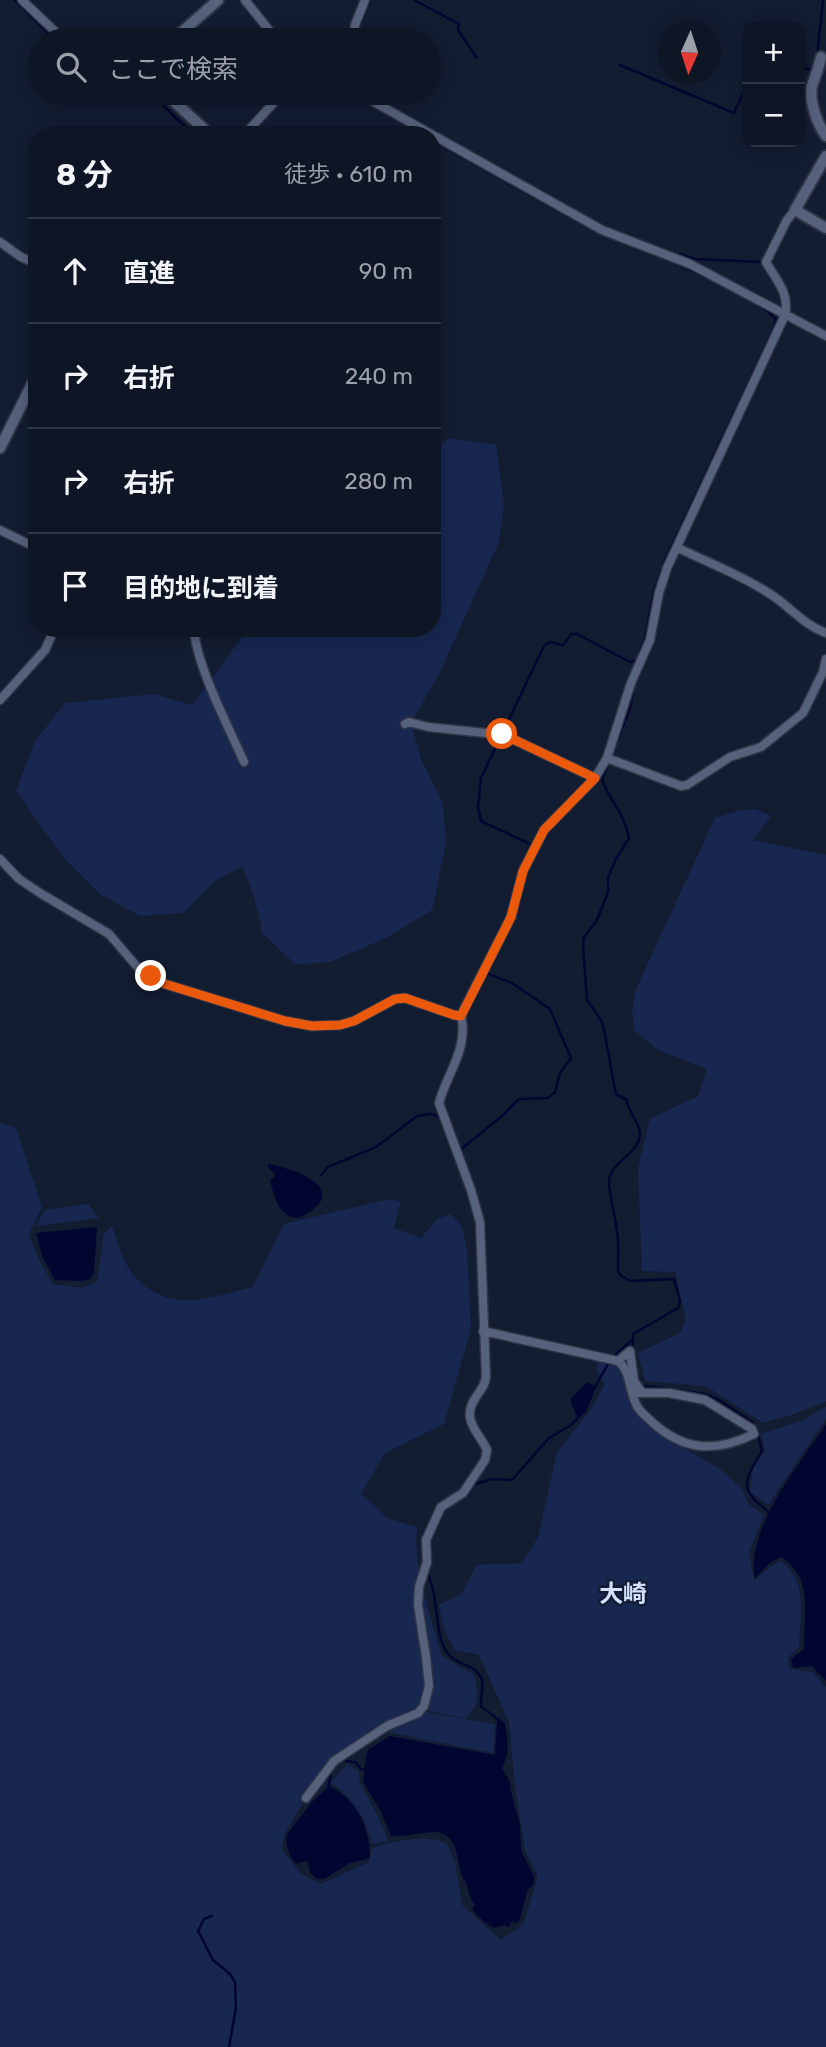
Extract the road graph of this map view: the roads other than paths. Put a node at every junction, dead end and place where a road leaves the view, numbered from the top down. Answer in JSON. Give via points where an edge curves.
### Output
{"nodes":[{"id":1,"x":22,"y":0,"type":"edge"},
{"id":2,"x":218,"y":0,"type":"edge"},
{"id":3,"x":245,"y":0,"type":"edge"},
{"id":4,"x":365,"y":0,"type":"edge"},
{"id":5,"x":51,"y":28,"type":"edge"},
{"id":6,"x":186,"y":28,"type":"edge"},
{"id":7,"x":267,"y":28,"type":"edge"},
{"id":8,"x":355,"y":28,"type":"edge"},
{"id":9,"x":821,"y":57,"type":"dead end"},
{"id":10,"x":176,"y":105,"type":"edge"},
{"id":11,"x":272,"y":105,"type":"edge"},
{"id":12,"x":378,"y":105,"type":"edge"},
{"id":13,"x":200,"y":126,"type":"edge"},
{"id":14,"x":252,"y":126,"type":"edge"},
{"id":15,"x":416,"y":126,"type":"edge"},
{"id":16,"x":826,"y":136,"type":"edge"},
{"id":17,"x":441,"y":140,"type":"edge"},
{"id":18,"x":826,"y":156,"type":"edge"},
{"id":19,"x":795,"y":210,"type":"junction"},
{"id":20,"x":826,"y":228,"type":"edge"},
{"id":21,"x":0,"y":242,"type":"edge"},
{"id":22,"x":28,"y":260,"type":"edge"},
{"id":23,"x":785,"y":315,"type":"junction"},
{"id":24,"x":826,"y":336,"type":"edge"},
{"id":25,"x":28,"y":401,"type":"edge"},
{"id":26,"x":0,"y":448,"type":"edge"},
{"id":27,"x":0,"y":530,"type":"edge"},
{"id":28,"x":28,"y":544,"type":"edge"},
{"id":29,"x":678,"y":548,"type":"junction"},
{"id":30,"x":826,"y":633,"type":"edge"},
{"id":31,"x":51,"y":637,"type":"edge"},
{"id":32,"x":196,"y":637,"type":"edge"},
{"id":33,"x":826,"y":659,"type":"edge"},
{"id":34,"x":0,"y":699,"type":"edge"},
{"id":35,"x":405,"y":724,"type":"dead end"},
{"id":36,"x":610,"y":759,"type":"junction"},
{"id":37,"x":244,"y":762,"type":"dead end"},
{"id":38,"x":595,"y":778,"type":"junction"},
{"id":39,"x":0,"y":859,"type":"edge"},
{"id":40,"x":461,"y":1016,"type":"junction"},
{"id":41,"x":483,"y":1331,"type":"junction"},
{"id":42,"x":618,"y":1360,"type":"junction"},
{"id":43,"x":636,"y":1392,"type":"junction"},
{"id":44,"x":306,"y":1798,"type":"dead end"}],
"edges":[{"from":1,"to":5,"type":"street"},
{"from":2,"to":6,"type":"main road"},
{"from":3,"to":7,"type":"street"},
{"from":4,"to":8,"type":"street"},
{"from":9,"to":16,"type":"main road","via":[[812,88],[814,110]]},
{"from":10,"to":13,"type":"main road"},
{"from":11,"to":14,"type":"street"},
{"from":12,"to":15,"type":"street"},
{"from":17,"to":23,"type":"street","via":[[602,230],[690,264]]},
{"from":18,"to":19,"type":"main road"},
{"from":19,"to":20,"type":"main road"},
{"from":19,"to":23,"type":"street","via":[[766,262],[784,292]]},
{"from":21,"to":22,"type":"street"},
{"from":23,"to":24,"type":"street"},
{"from":23,"to":29,"type":"street"},
{"from":25,"to":26,"type":"main road"},
{"from":27,"to":28,"type":"street"},
{"from":29,"to":30,"type":"street","via":[[756,585],[803,622]]},
{"from":29,"to":36,"type":"street","via":[[661,582],[650,640],[631,683]]},
{"from":31,"to":34,"type":"street","via":[[45,650]]},
{"from":32,"to":37,"type":"street"},
{"from":33,"to":36,"type":"street","via":[[803,713],[761,747],[730,757],[687,785]]},
{"from":35,"to":38,"type":"street","via":[[501,734]]},
{"from":36,"to":38,"type":"street"},
{"from":38,"to":40,"type":"street","via":[[544,830],[523,871],[511,917]]},
{"from":39,"to":40,"type":"street","via":[[30,886],[114,937],[141,970],[165,984],[312,1026],[354,1021],[405,998]]},
{"from":40,"to":41,"type":"street","via":[[459,1055],[439,1103],[480,1222]]},
{"from":41,"to":42,"type":"street"},
{"from":41,"to":44,"type":"street","via":[[485,1385],[470,1411],[472,1427],[487,1455],[463,1493],[436,1513],[426,1540],[418,1605],[429,1686],[424,1706],[334,1761]]},
{"from":42,"to":43,"type":"street"},
{"from":42,"to":43,"type":"street","via":[[630,1351]]},
{"from":43,"to":43,"type":"street","via":[[711,1402],[754,1434],[740,1441],[687,1445],[667,1435],[637,1408]]}]}
